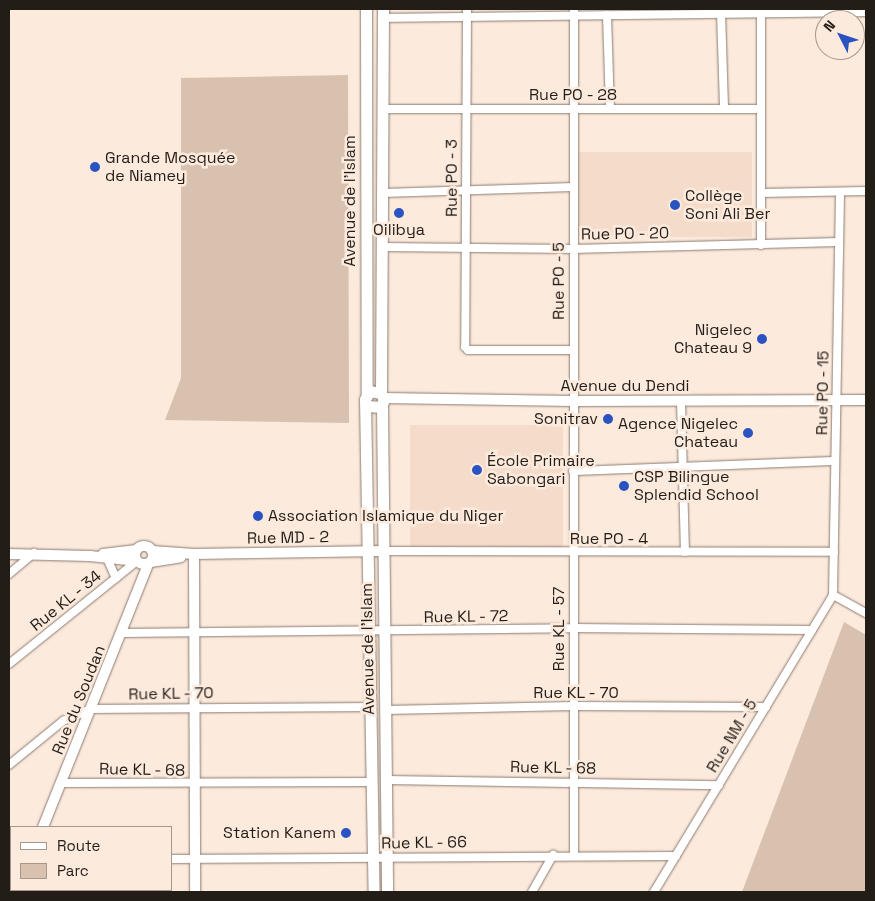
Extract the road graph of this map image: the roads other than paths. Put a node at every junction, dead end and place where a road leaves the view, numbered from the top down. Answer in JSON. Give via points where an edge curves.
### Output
{"nodes":[{"id":1,"x":366,"y":9,"type":"edge"},
{"id":2,"x":761,"y":11,"type":"edge"},
{"id":3,"x":574,"y":12,"type":"edge"},
{"id":4,"x":722,"y":12,"type":"junction"},
{"id":5,"x":866,"y":12,"type":"edge"},
{"id":6,"x":383,"y":13,"type":"edge"},
{"id":7,"x":467,"y":13,"type":"edge"},
{"id":8,"x":608,"y":15,"type":"junction"},
{"id":9,"x":385,"y":109,"type":"junction"},
{"id":10,"x":467,"y":109,"type":"junction"},
{"id":11,"x":574,"y":109,"type":"junction"},
{"id":12,"x":610,"y":109,"type":"junction"},
{"id":13,"x":724,"y":109,"type":"junction"},
{"id":14,"x":761,"y":109,"type":"junction"},
{"id":15,"x":573,"y":187,"type":"junction"},
{"id":16,"x":466,"y":190,"type":"junction"},
{"id":17,"x":866,"y":191,"type":"edge"},
{"id":18,"x":840,"y":192,"type":"junction"},
{"id":19,"x":383,"y":193,"type":"junction"},
{"id":20,"x":761,"y":193,"type":"junction"},
{"id":21,"x":839,"y":242,"type":"junction"},
{"id":22,"x":761,"y":245,"type":"junction"},
{"id":23,"x":382,"y":247,"type":"junction"},
{"id":24,"x":466,"y":248,"type":"junction"},
{"id":25,"x":573,"y":249,"type":"junction"},
{"id":26,"x":573,"y":350,"type":"junction"},
{"id":27,"x":367,"y":394,"type":"junction"},
{"id":28,"x":382,"y":398,"type":"junction"},
{"id":29,"x":836,"y":400,"type":"junction"},
{"id":30,"x":866,"y":400,"type":"edge"},
{"id":31,"x":573,"y":401,"type":"junction"},
{"id":32,"x":681,"y":401,"type":"junction"},
{"id":33,"x":368,"y":406,"type":"junction"},
{"id":34,"x":836,"y":461,"type":"junction"},
{"id":35,"x":682,"y":467,"type":"junction"},
{"id":36,"x":573,"y":471,"type":"junction"},
{"id":37,"x":137,"y":550,"type":"junction"},
{"id":38,"x":152,"y":551,"type":"junction"},
{"id":39,"x":370,"y":551,"type":"junction"},
{"id":40,"x":383,"y":551,"type":"junction"},
{"id":41,"x":685,"y":552,"type":"junction"},
{"id":42,"x":834,"y":552,"type":"junction"},
{"id":43,"x":573,"y":553,"type":"junction"},
{"id":44,"x":9,"y":554,"type":"edge"},
{"id":45,"x":34,"y":554,"type":"junction"},
{"id":46,"x":194,"y":554,"type":"junction"},
{"id":47,"x":90,"y":556,"type":"junction"},
{"id":48,"x":107,"y":558,"type":"junction"},
{"id":49,"x":143,"y":562,"type":"junction"},
{"id":50,"x":9,"y":574,"type":"edge"},
{"id":51,"x":116,"y":578,"type":"junction"},
{"id":52,"x":833,"y":595,"type":"junction"},
{"id":53,"x":866,"y":613,"type":"edge"},
{"id":54,"x":573,"y":628,"type":"junction"},
{"id":55,"x":812,"y":630,"type":"junction"},
{"id":56,"x":370,"y":632,"type":"junction"},
{"id":57,"x":384,"y":632,"type":"junction"},
{"id":58,"x":122,"y":634,"type":"junction"},
{"id":59,"x":194,"y":634,"type":"junction"},
{"id":60,"x":9,"y":664,"type":"edge"},
{"id":61,"x":194,"y":706,"type":"junction"},
{"id":62,"x":573,"y":706,"type":"junction"},
{"id":63,"x":371,"y":707,"type":"junction"},
{"id":64,"x":766,"y":708,"type":"junction"},
{"id":65,"x":91,"y":709,"type":"junction"},
{"id":66,"x":386,"y":710,"type":"junction"},
{"id":67,"x":9,"y":765,"type":"edge"},
{"id":68,"x":386,"y":780,"type":"junction"},
{"id":69,"x":574,"y":781,"type":"junction"},
{"id":70,"x":372,"y":782,"type":"junction"},
{"id":71,"x":62,"y":783,"type":"junction"},
{"id":72,"x":194,"y":784,"type":"junction"},
{"id":73,"x":719,"y":785,"type":"junction"},
{"id":74,"x":44,"y":826,"type":"edge"},
{"id":75,"x":553,"y":855,"type":"junction"},
{"id":76,"x":574,"y":855,"type":"junction"},
{"id":77,"x":676,"y":856,"type":"junction"},
{"id":78,"x":374,"y":857,"type":"junction"},
{"id":79,"x":387,"y":857,"type":"junction"},
{"id":80,"x":172,"y":859,"type":"edge"},
{"id":81,"x":195,"y":859,"type":"junction"},
{"id":82,"x":195,"y":892,"type":"edge"},
{"id":83,"x":374,"y":892,"type":"edge"},
{"id":84,"x":387,"y":892,"type":"edge"},
{"id":85,"x":532,"y":892,"type":"edge"},
{"id":86,"x":654,"y":892,"type":"edge"}],
"edges":[{"from":1,"to":27,"type":"main road","name":"Avenue de l'Islam"},
{"from":2,"to":4,"type":"street"},
{"from":2,"to":5,"type":"street"},
{"from":2,"to":14,"type":"street"},
{"from":3,"to":7,"type":"street"},
{"from":3,"to":8,"type":"street"},
{"from":3,"to":11,"type":"street","name":"Rue PO - 5"},
{"from":4,"to":8,"type":"street"},
{"from":4,"to":13,"type":"street"},
{"from":6,"to":7,"type":"street"},
{"from":6,"to":9,"type":"main road","name":"Avenue de l'Islam"},
{"from":7,"to":10,"type":"street","name":"Rue PO - 3"},
{"from":8,"to":12,"type":"street"},
{"from":9,"to":10,"type":"street","name":"Rue PO - 28"},
{"from":9,"to":19,"type":"main road","name":"Avenue de l'Islam"},
{"from":10,"to":11,"type":"street","name":"Rue PO - 28"},
{"from":10,"to":16,"type":"street","name":"Rue PO - 3"},
{"from":11,"to":12,"type":"street","name":"Rue PO - 28"},
{"from":11,"to":15,"type":"street","name":"Rue PO - 5"},
{"from":12,"to":13,"type":"street","name":"Rue PO - 28"},
{"from":13,"to":14,"type":"street","name":"Rue PO - 28"},
{"from":14,"to":20,"type":"street"},
{"from":15,"to":16,"type":"street"},
{"from":15,"to":25,"type":"street","name":"Rue PO - 5"},
{"from":16,"to":19,"type":"street"},
{"from":16,"to":24,"type":"street","name":"Rue PO - 3"},
{"from":17,"to":18,"type":"street"},
{"from":18,"to":20,"type":"street"},
{"from":18,"to":21,"type":"street","name":"Rue PO - 15"},
{"from":19,"to":23,"type":"main road","name":"Avenue de l'Islam"},
{"from":20,"to":22,"type":"street"},
{"from":21,"to":22,"type":"street","name":"Rue PO - 20"},
{"from":21,"to":29,"type":"street","name":"Rue PO - 15"},
{"from":22,"to":25,"type":"street","name":"Rue PO - 20"},
{"from":23,"to":24,"type":"street","name":"Rue PO - 20"},
{"from":23,"to":28,"type":"main road","name":"Avenue de l'Islam"},
{"from":24,"to":25,"type":"street","name":"Rue PO - 20"},
{"from":24,"to":26,"type":"street","name":"Rue PO - 3","via":[[465,347],[468,350]]},
{"from":25,"to":26,"type":"street","name":"Rue PO - 5"},
{"from":26,"to":31,"type":"street","name":"Rue PO - 5"},
{"from":27,"to":28,"type":"main road","via":[[372,390]]},
{"from":27,"to":33,"type":"main road","name":"Avenue de l'Islam"},
{"from":28,"to":31,"type":"street","name":"Avenue du Dendi"},
{"from":28,"to":33,"type":"main road","via":[[376,408]]},
{"from":28,"to":40,"type":"main road","name":"Avenue de l'Islam"},
{"from":29,"to":30,"type":"street","name":"Avenue du Dendi"},
{"from":29,"to":32,"type":"street","name":"Avenue du Dendi"},
{"from":29,"to":34,"type":"street","name":"Rue PO - 15"},
{"from":31,"to":32,"type":"street","name":"Avenue du Dendi"},
{"from":31,"to":36,"type":"street","name":"Rue PO - 5"},
{"from":32,"to":35,"type":"street"},
{"from":33,"to":39,"type":"main road","name":"Avenue de l'Islam"},
{"from":34,"to":35,"type":"street"},
{"from":34,"to":42,"type":"street","name":"Rue PO - 15"},
{"from":35,"to":36,"type":"street"},
{"from":35,"to":41,"type":"street"},
{"from":36,"to":43,"type":"street","name":"Rue PO - 5"},
{"from":37,"to":38,"type":"street","name":"Rue MD - 2","via":[[145,546]]},
{"from":37,"to":47,"type":"street","name":"Rue MD - 2"},
{"from":37,"to":49,"type":"street"},
{"from":38,"to":46,"type":"street","name":"Rue MD - 2"},
{"from":38,"to":49,"type":"street"},
{"from":39,"to":40,"type":"street","name":"Rue MD - 2"},
{"from":39,"to":46,"type":"street","name":"Rue MD - 2"},
{"from":39,"to":56,"type":"main road","name":"Avenue de l'Islam"},
{"from":40,"to":43,"type":"street","name":"Rue PO - 4"},
{"from":40,"to":57,"type":"main road","name":"Avenue de l'Islam"},
{"from":41,"to":42,"type":"street","name":"Rue PO - 4"},
{"from":41,"to":43,"type":"street","name":"Rue PO - 4"},
{"from":42,"to":52,"type":"street","name":"Rue PO - 15"},
{"from":43,"to":54,"type":"street","name":"Rue KL - 57"},
{"from":44,"to":45,"type":"street","name":"Rue MD - 2"},
{"from":45,"to":47,"type":"street","name":"Rue MD - 2"},
{"from":45,"to":50,"type":"street"},
{"from":46,"to":49,"type":"street","name":"Rue MD - 2"},
{"from":46,"to":59,"type":"street"},
{"from":47,"to":48,"type":"street","name":"Rue MD - 2"},
{"from":48,"to":49,"type":"street","name":"Rue MD - 2"},
{"from":48,"to":51,"type":"street","name":"Rue KL - 34"},
{"from":49,"to":51,"type":"street","name":"Rue KL - 34"},
{"from":49,"to":58,"type":"street","name":"Rue du Soudan","via":[[141,583]]},
{"from":51,"to":60,"type":"street","name":"Rue KL - 34"},
{"from":52,"to":53,"type":"street"},
{"from":52,"to":55,"type":"street","name":"Rue NM - 5"},
{"from":54,"to":55,"type":"street","name":"Rue KL - 72"},
{"from":54,"to":57,"type":"street","name":"Rue KL - 72"},
{"from":54,"to":62,"type":"street","name":"Rue KL - 57"},
{"from":55,"to":64,"type":"street","name":"Rue NM - 5"},
{"from":56,"to":57,"type":"street","name":"Rue KL - 72"},
{"from":56,"to":59,"type":"street","name":"Rue KL - 72"},
{"from":56,"to":63,"type":"main road","name":"Avenue de l'Islam"},
{"from":57,"to":66,"type":"main road","name":"Avenue de l'Islam"},
{"from":58,"to":59,"type":"street","name":"Rue KL - 72"},
{"from":58,"to":65,"type":"street","name":"Rue du Soudan"},
{"from":59,"to":61,"type":"street"},
{"from":61,"to":63,"type":"street","name":"Rue KL - 70"},
{"from":61,"to":65,"type":"street","name":"Rue KL - 70"},
{"from":61,"to":72,"type":"street"},
{"from":62,"to":64,"type":"street","name":"Rue KL - 70"},
{"from":62,"to":66,"type":"street","name":"Rue KL - 70"},
{"from":62,"to":69,"type":"street","name":"Rue KL - 57"},
{"from":63,"to":70,"type":"main road","name":"Avenue de l'Islam"},
{"from":64,"to":73,"type":"street","name":"Rue NM - 5"},
{"from":65,"to":67,"type":"street","via":[[63,721]]},
{"from":65,"to":71,"type":"street","name":"Rue du Soudan"},
{"from":66,"to":68,"type":"main road","name":"Avenue de l'Islam"},
{"from":68,"to":69,"type":"street","name":"Rue KL - 68"},
{"from":68,"to":79,"type":"main road","name":"Avenue de l'Islam"},
{"from":69,"to":73,"type":"street","name":"Rue KL - 68"},
{"from":69,"to":76,"type":"street","name":"Rue KL - 57"},
{"from":70,"to":72,"type":"street","name":"Rue KL - 68"},
{"from":70,"to":78,"type":"main road","name":"Avenue de l'Islam"},
{"from":71,"to":72,"type":"street","name":"Rue KL - 68"},
{"from":71,"to":74,"type":"street","name":"Rue du Soudan"},
{"from":72,"to":81,"type":"street"},
{"from":73,"to":77,"type":"street","name":"Rue NM - 5"},
{"from":75,"to":76,"type":"street","name":"Rue KL - 66"},
{"from":75,"to":79,"type":"street","name":"Rue KL - 66"},
{"from":75,"to":85,"type":"street"},
{"from":76,"to":77,"type":"street","name":"Rue KL - 66"},
{"from":77,"to":86,"type":"street","name":"Rue NM - 5"},
{"from":78,"to":79,"type":"street","name":"Rue KL - 66"},
{"from":78,"to":81,"type":"street","name":"Rue KL - 66"},
{"from":78,"to":83,"type":"main road","name":"Avenue de l'Islam"},
{"from":79,"to":84,"type":"main road","name":"Avenue de l'Islam"},
{"from":80,"to":81,"type":"street","name":"Rue KL - 66"},
{"from":81,"to":82,"type":"street"}]}
